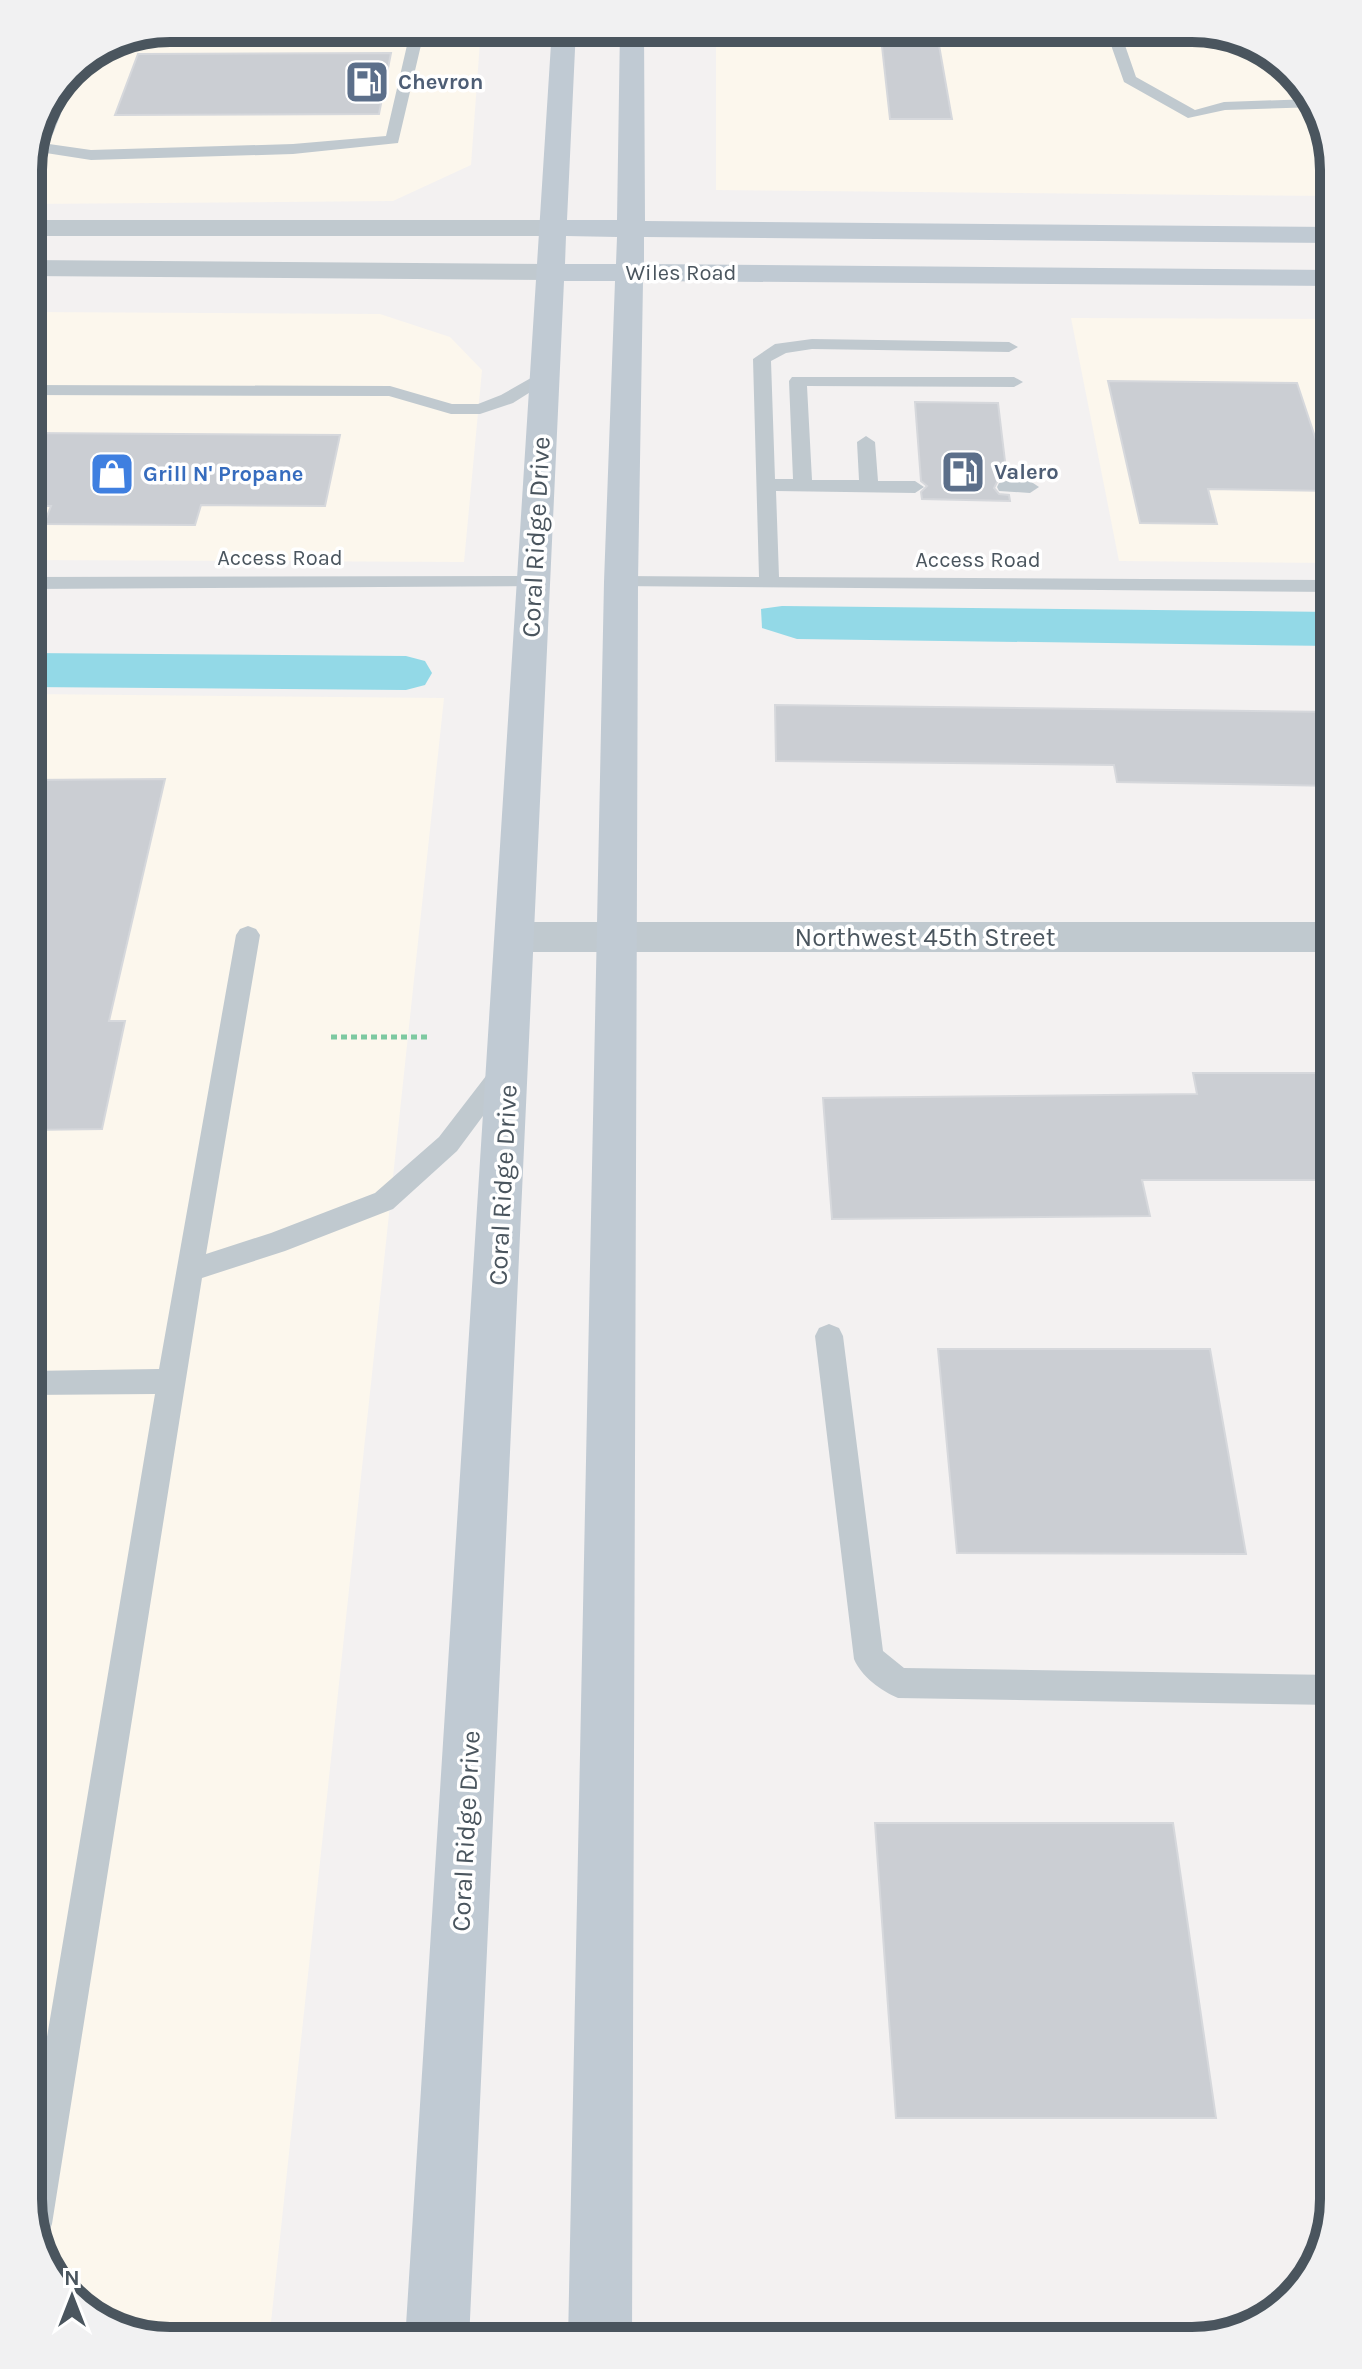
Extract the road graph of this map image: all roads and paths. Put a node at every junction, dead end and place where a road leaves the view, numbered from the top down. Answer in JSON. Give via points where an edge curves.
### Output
{"nodes":[{"id":1,"x":415,"y":42,"type":"edge"},
{"id":2,"x":563,"y":42,"type":"edge"},
{"id":3,"x":632,"y":42,"type":"edge"},
{"id":4,"x":1117,"y":42,"type":"edge"},
{"id":5,"x":1301,"y":103,"type":"edge"},
{"id":6,"x":44,"y":148,"type":"edge"},
{"id":7,"x":42,"y":228,"type":"edge"},
{"id":8,"x":552,"y":228,"type":"junction"},
{"id":9,"x":630,"y":229,"type":"junction"},
{"id":10,"x":1320,"y":235,"type":"edge"},
{"id":11,"x":42,"y":268,"type":"edge"},
{"id":12,"x":551,"y":272,"type":"junction"},
{"id":13,"x":628,"y":273,"type":"junction"},
{"id":14,"x":1320,"y":278,"type":"edge"},
{"id":15,"x":1009,"y":347,"type":"dead end"},
{"id":16,"x":545,"y":375,"type":"junction"},
{"id":17,"x":946,"y":381,"type":"junction"},
{"id":18,"x":1014,"y":382,"type":"dead end"},
{"id":19,"x":42,"y":390,"type":"edge"},
{"id":20,"x":949,"y":402,"type":"dead end"},
{"id":21,"x":866,"y":442,"type":"dead end"},
{"id":22,"x":765,"y":485,"type":"junction"},
{"id":23,"x":803,"y":485,"type":"junction"},
{"id":24,"x":869,"y":486,"type":"junction"},
{"id":25,"x":915,"y":487,"type":"dead end"},
{"id":26,"x":1006,"y":487,"type":"dead end"},
{"id":27,"x":1030,"y":487,"type":"dead end"},
{"id":28,"x":532,"y":582,"type":"junction"},
{"id":29,"x":621,"y":582,"type":"junction"},
{"id":30,"x":769,"y":582,"type":"junction"},
{"id":31,"x":42,"y":583,"type":"edge"},
{"id":32,"x":1320,"y":586,"type":"edge"},
{"id":33,"x":248,"y":935,"type":"dead end"},
{"id":34,"x":516,"y":937,"type":"junction"},
{"id":35,"x":618,"y":937,"type":"junction"},
{"id":36,"x":1320,"y":937,"type":"edge"},
{"id":37,"x":331,"y":1037,"type":"dead end"},
{"id":38,"x":429,"y":1037,"type":"dead end"},
{"id":39,"x":510,"y":1064,"type":"junction"},
{"id":40,"x":191,"y":1270,"type":"junction"},
{"id":41,"x":829,"y":1336,"type":"dead end"},
{"id":42,"x":171,"y":1381,"type":"junction"},
{"id":43,"x":42,"y":1383,"type":"edge"},
{"id":44,"x":1320,"y":1690,"type":"edge"},
{"id":45,"x":42,"y":2175,"type":"edge"},
{"id":46,"x":438,"y":2327,"type":"edge"},
{"id":47,"x":600,"y":2327,"type":"edge"}],
"edges":[{"from":1,"to":6,"type":"lane","via":[[393,140],[293,149],[91,155]]},
{"from":2,"to":8,"type":"main road","name":"Coral Ridge Drive"},
{"from":3,"to":9,"type":"main road"},
{"from":4,"to":5,"type":"lane","via":[[1129,79],[1193,115],[1224,106]]},
{"from":7,"to":8,"type":"street","name":"Wiles Road"},
{"from":8,"to":9,"type":"main road","name":"Wiles Road"},
{"from":8,"to":12,"type":"main road","name":"Coral Ridge Drive"},
{"from":9,"to":10,"type":"main road","name":"Wiles Road"},
{"from":9,"to":13,"type":"main road"},
{"from":11,"to":12,"type":"street","name":"Wiles Road"},
{"from":12,"to":13,"type":"main road","name":"Wiles Road"},
{"from":12,"to":16,"type":"main road","name":"Coral Ridge Drive"},
{"from":13,"to":14,"type":"main road","name":"Wiles Road"},
{"from":13,"to":29,"type":"main road"},
{"from":15,"to":22,"type":"lane","via":[[781,348],[762,359]]},
{"from":16,"to":19,"type":"lane","via":[[480,409],[451,409],[390,391]]},
{"from":16,"to":28,"type":"main road","name":"Coral Ridge Drive"},
{"from":17,"to":18,"type":"lane"},
{"from":17,"to":20,"type":"lane"},
{"from":17,"to":23,"type":"lane","via":[[861,390],[798,381]]},
{"from":21,"to":24,"type":"lane"},
{"from":22,"to":23,"type":"lane"},
{"from":22,"to":30,"type":"lane"},
{"from":23,"to":24,"type":"lane"},
{"from":24,"to":25,"type":"lane"},
{"from":26,"to":27,"type":"lane"},
{"from":28,"to":31,"type":"lane","name":"Access Road"},
{"from":28,"to":34,"type":"main road","name":"Coral Ridge Drive"},
{"from":29,"to":30,"type":"lane","name":"Access Road"},
{"from":29,"to":35,"type":"main road"},
{"from":30,"to":32,"type":"lane","name":"Access Road"},
{"from":33,"to":40,"type":"lane"},
{"from":34,"to":35,"type":"street","name":"Northwest 45th Street"},
{"from":34,"to":39,"type":"main road","name":"Coral Ridge Drive"},
{"from":35,"to":36,"type":"street","name":"Northwest 45th Street"},
{"from":35,"to":47,"type":"main road"},
{"from":37,"to":38,"type":"path"},
{"from":39,"to":40,"type":"lane","via":[[448,1144],[384,1201]]},
{"from":39,"to":46,"type":"main road","name":"Coral Ridge Drive"},
{"from":40,"to":42,"type":"lane"},
{"from":41,"to":44,"type":"lane","via":[[869,1659],[898,1683]]},
{"from":42,"to":43,"type":"lane"},
{"from":42,"to":45,"type":"lane"}]}
